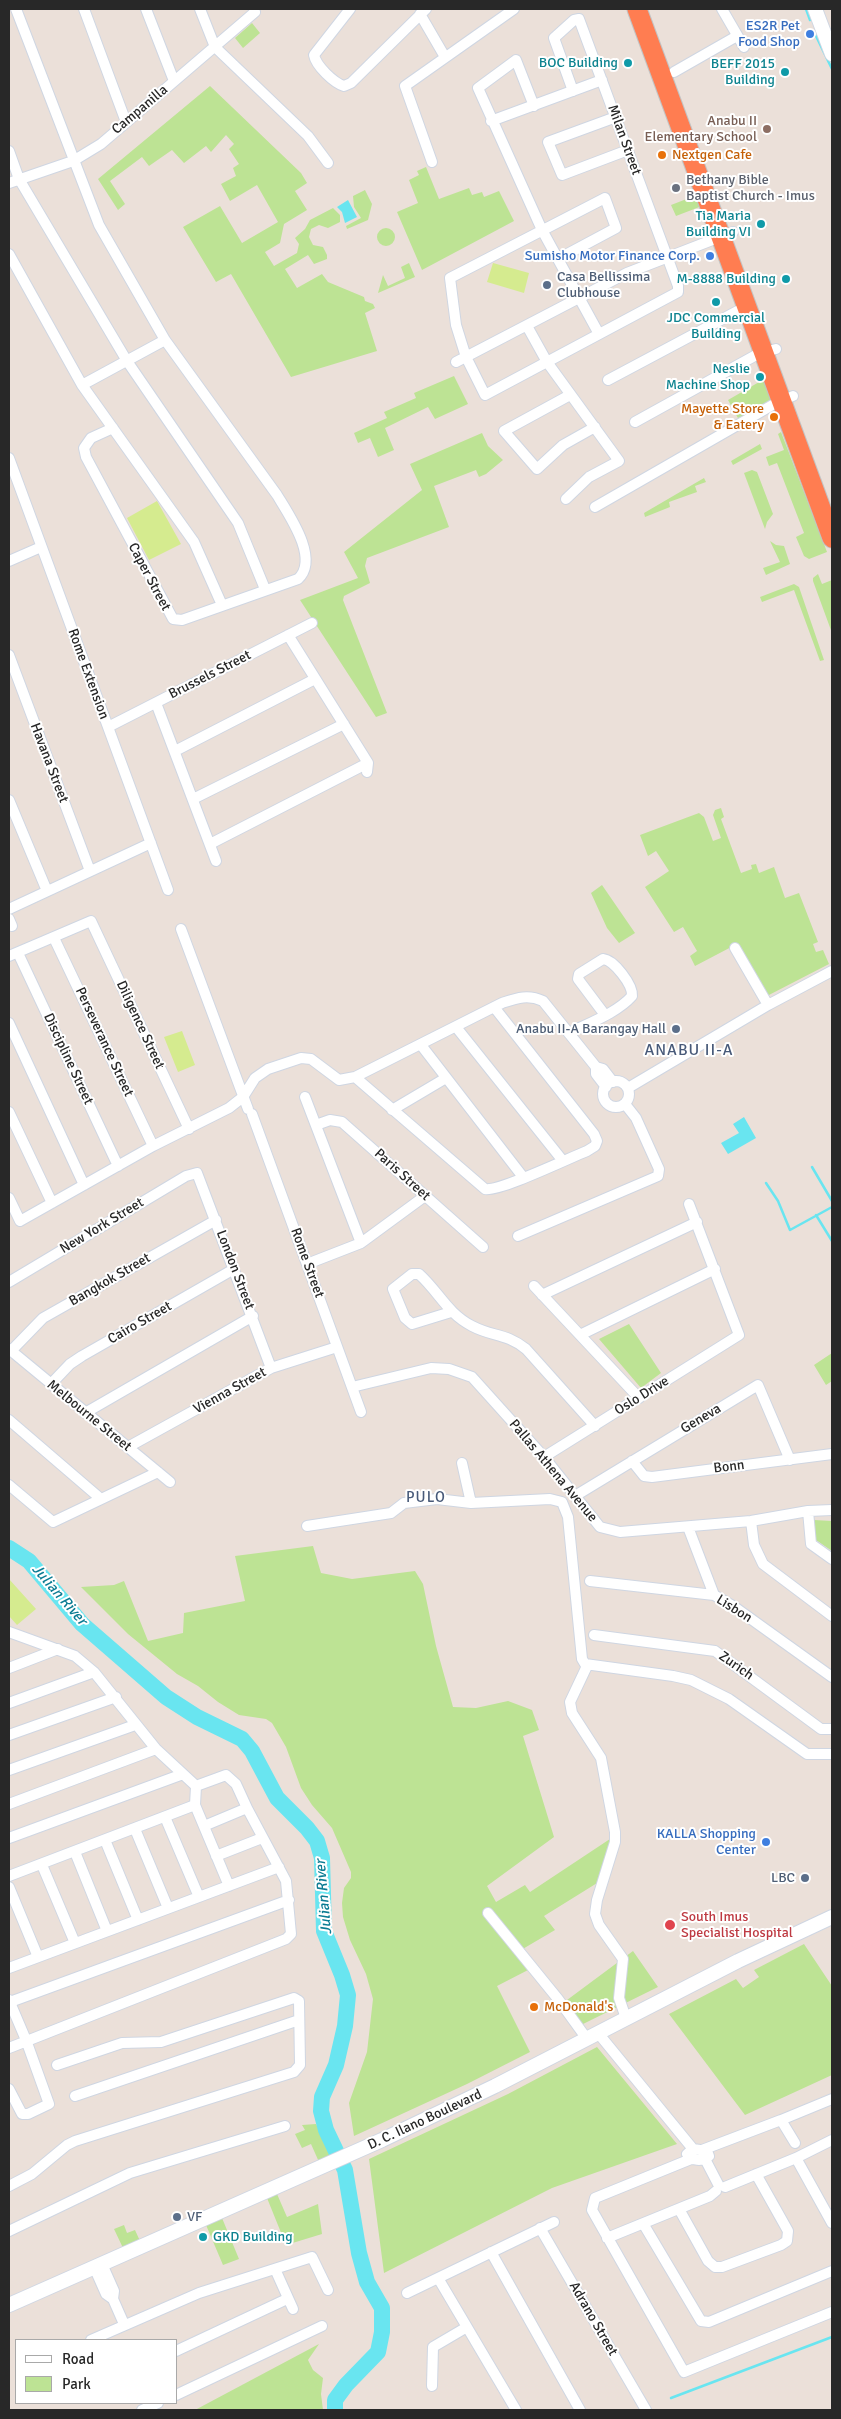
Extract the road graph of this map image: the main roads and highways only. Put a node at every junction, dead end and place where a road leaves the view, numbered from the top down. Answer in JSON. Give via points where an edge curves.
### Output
{"nodes":[{"id":1,"x":637,"y":9,"type":"edge"},
{"id":2,"x":651,"y":9,"type":"edge"},
{"id":3,"x":653,"y":34,"type":"junction"},
{"id":4,"x":727,"y":235,"type":"junction"},
{"id":5,"x":770,"y":351,"type":"junction"},
{"id":6,"x":787,"y":398,"type":"junction"},
{"id":7,"x":832,"y":503,"type":"edge"},
{"id":8,"x":832,"y":538,"type":"edge"}],
"edges":[{"from":1,"to":3,"type":"highway"},
{"from":2,"to":3,"type":"highway"},
{"from":3,"to":4,"type":"highway"},
{"from":3,"to":4,"type":"highway","via":[[674,72]]},
{"from":4,"to":5,"type":"highway"},
{"from":4,"to":5,"type":"highway","via":[[747,306]]},
{"from":5,"to":6,"type":"highway"},
{"from":6,"to":7,"type":"highway"},
{"from":6,"to":8,"type":"highway"}]}
